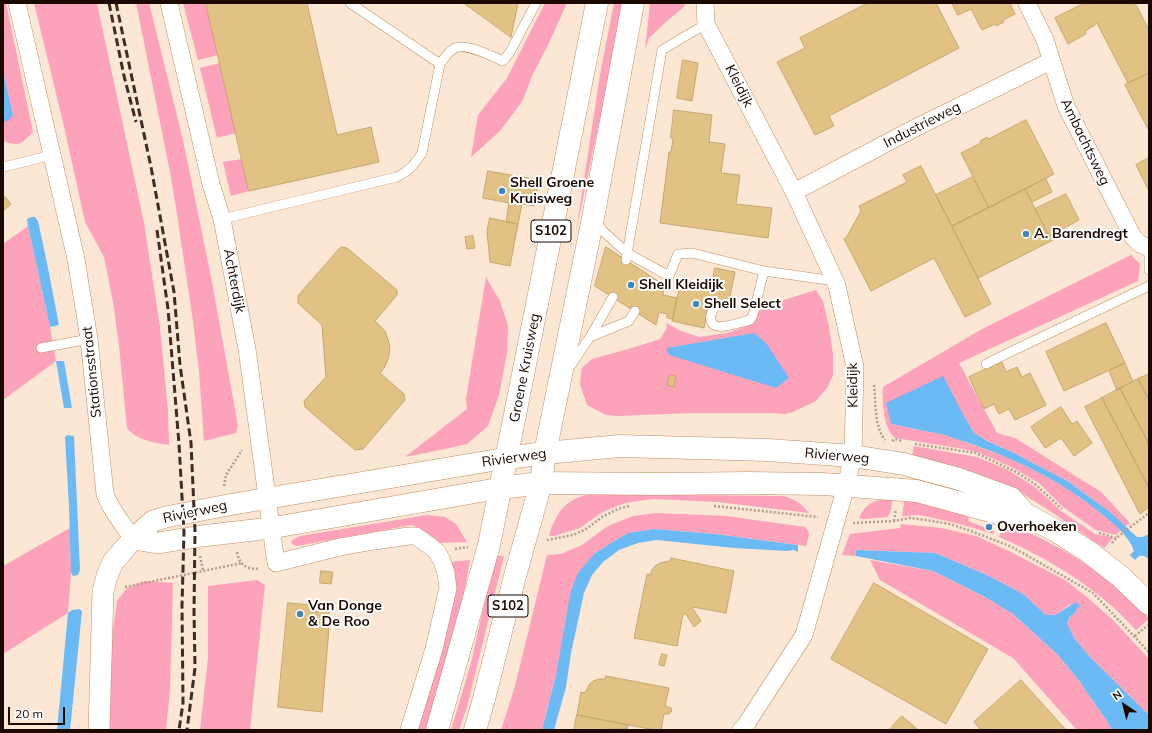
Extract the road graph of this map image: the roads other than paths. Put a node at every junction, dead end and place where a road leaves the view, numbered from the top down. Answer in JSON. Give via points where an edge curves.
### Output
{"nodes":[{"id":1,"x":17,"y":3,"type":"edge"},
{"id":2,"x":169,"y":3,"type":"edge"},
{"id":3,"x":350,"y":3,"type":"edge"},
{"id":4,"x":536,"y":3,"type":"edge"},
{"id":5,"x":597,"y":3,"type":"edge"},
{"id":6,"x":633,"y":3,"type":"edge"},
{"id":7,"x":705,"y":3,"type":"edge"},
{"id":8,"x":1027,"y":3,"type":"edge"},
{"id":9,"x":706,"y":24,"type":"junction"},
{"id":10,"x":1051,"y":61,"type":"junction"},
{"id":11,"x":440,"y":64,"type":"junction"},
{"id":12,"x":53,"y":155,"type":"junction"},
{"id":13,"x":3,"y":167,"type":"edge"},
{"id":14,"x":794,"y":192,"type":"junction"},
{"id":15,"x":593,"y":218,"type":"junction"},
{"id":16,"x":222,"y":219,"type":"junction"},
{"id":17,"x":1149,"y":248,"type":"edge"},
{"id":18,"x":627,"y":256,"type":"junction"},
{"id":19,"x":1149,"y":256,"type":"edge"},
{"id":20,"x":1149,"y":270,"type":"edge"},
{"id":21,"x":764,"y":271,"type":"junction"},
{"id":22,"x":835,"y":281,"type":"junction"},
{"id":23,"x":1149,"y":286,"type":"edge"},
{"id":24,"x":613,"y":297,"type":"dead end"},
{"id":25,"x":717,"y":303,"type":"dead end"},
{"id":26,"x":635,"y":311,"type":"dead end"},
{"id":27,"x":590,"y":337,"type":"junction"},
{"id":28,"x":89,"y":339,"type":"junction"},
{"id":29,"x":42,"y":348,"type":"dead end"},
{"id":30,"x":986,"y":364,"type":"dead end"},
{"id":31,"x":560,"y":380,"type":"junction"},
{"id":32,"x":546,"y":453,"type":"junction"},
{"id":33,"x":853,"y":456,"type":"junction"},
{"id":34,"x":507,"y":458,"type":"junction"},
{"id":35,"x":541,"y":483,"type":"junction"},
{"id":36,"x":846,"y":486,"type":"junction"},
{"id":37,"x":501,"y":488,"type":"junction"},
{"id":38,"x":266,"y":498,"type":"junction"},
{"id":39,"x":1025,"y":514,"type":"junction"},
{"id":40,"x":271,"y":528,"type":"junction"},
{"id":41,"x":133,"y":539,"type":"junction"},
{"id":42,"x":1149,"y":604,"type":"edge"},
{"id":43,"x":99,"y":730,"type":"edge"},
{"id":44,"x":409,"y":730,"type":"edge"},
{"id":45,"x":437,"y":730,"type":"edge"},
{"id":46,"x":475,"y":730,"type":"edge"},
{"id":47,"x":741,"y":730,"type":"edge"}],
"edges":[{"from":1,"to":12,"type":"street","name":"Stationsstraat"},
{"from":2,"to":16,"type":"street","name":"Achterdijk","via":[[211,184]]},
{"from":3,"to":11,"type":"lane"},
{"from":4,"to":11,"type":"lane","via":[[503,61],[466,46],[456,48],[446,55]]},
{"from":5,"to":34,"type":"main road","name":"Groene Kruisweg","number":"S102"},
{"from":6,"to":15,"type":"main road","number":"S102"},
{"from":7,"to":9,"type":"street","name":"Kleidijk"},
{"from":8,"to":10,"type":"street","name":"Ambachtsweg","via":[[1045,40]]},
{"from":9,"to":14,"type":"street","name":"Kleidijk"},
{"from":9,"to":18,"type":"lane","via":[[662,50]]},
{"from":10,"to":14,"type":"street","name":"Industrieweg","via":[[915,128]]},
{"from":10,"to":17,"type":"street","name":"Ambachtsweg","via":[[1066,106],[1133,237]]},
{"from":11,"to":16,"type":"lane","via":[[422,153],[407,172],[397,177]]},
{"from":12,"to":13,"type":"lane"},
{"from":12,"to":28,"type":"street","name":"Stationsstraat","via":[[76,259]]},
{"from":14,"to":22,"type":"street","name":"Kleidijk"},
{"from":15,"to":18,"type":"lane"},
{"from":15,"to":31,"type":"main road","number":"S102"},
{"from":16,"to":38,"type":"street","name":"Achterdijk","via":[[247,349]]},
{"from":18,"to":21,"type":"lane","via":[[653,272],[669,276],[678,254],[692,253],[725,266]]},
{"from":19,"to":20,"type":"lane"},
{"from":21,"to":22,"type":"lane"},
{"from":21,"to":25,"type":"lane","via":[[750,320],[727,326],[713,324],[711,314]]},
{"from":22,"to":33,"type":"street","name":"Kleidijk","via":[[855,367]]},
{"from":23,"to":30,"type":"lane"},
{"from":24,"to":27,"type":"lane"},
{"from":26,"to":27,"type":"lane","via":[[629,321]]},
{"from":27,"to":31,"type":"lane"},
{"from":28,"to":29,"type":"lane"},
{"from":28,"to":41,"type":"street","name":"Stationsstraat","via":[[105,494],[114,513]]},
{"from":31,"to":32,"type":"main road","number":"S102"},
{"from":32,"to":33,"type":"main road","name":"Rivierweg","via":[[620,446],[768,450]]},
{"from":32,"to":34,"type":"main road","name":"Rivierweg"},
{"from":32,"to":35,"type":"main road","number":"S102"},
{"from":33,"to":36,"type":"street","name":"Kleidijk"},
{"from":33,"to":39,"type":"main road","name":"Rivierweg","via":[[904,464],[959,478],[1011,498]]},
{"from":34,"to":37,"type":"main road","name":"Groene Kruisweg","number":"S102"},
{"from":34,"to":38,"type":"street","name":"Rivierweg"},
{"from":35,"to":36,"type":"main road","name":"Rivierweg","via":[[748,483]]},
{"from":35,"to":37,"type":"main road","name":"Rivierweg"},
{"from":35,"to":46,"type":"main road","number":"S102"},
{"from":36,"to":39,"type":"main road","name":"Rivierweg","via":[[917,492],[997,513]]},
{"from":36,"to":47,"type":"street","name":"Kleidijk","via":[[804,635]]},
{"from":37,"to":40,"type":"street","name":"Rivierweg"},
{"from":37,"to":45,"type":"main road","name":"Groene Kruisweg","number":"S102","via":[[489,545]]},
{"from":38,"to":40,"type":"street","name":"Achterdijk"},
{"from":38,"to":41,"type":"street","name":"Rivierweg","via":[[153,521]]},
{"from":39,"to":42,"type":"main road","name":"Rivierweg","via":[[1089,552],[1121,577]]},
{"from":40,"to":41,"type":"street","name":"Rivierweg","via":[[158,543]]},
{"from":40,"to":44,"type":"street","name":"Achterdijk","via":[[276,563],[374,540],[409,536],[416,536],[437,552],[446,573],[448,588],[434,648]]},
{"from":41,"to":43,"type":"street","via":[[113,562],[103,591]]}]}
